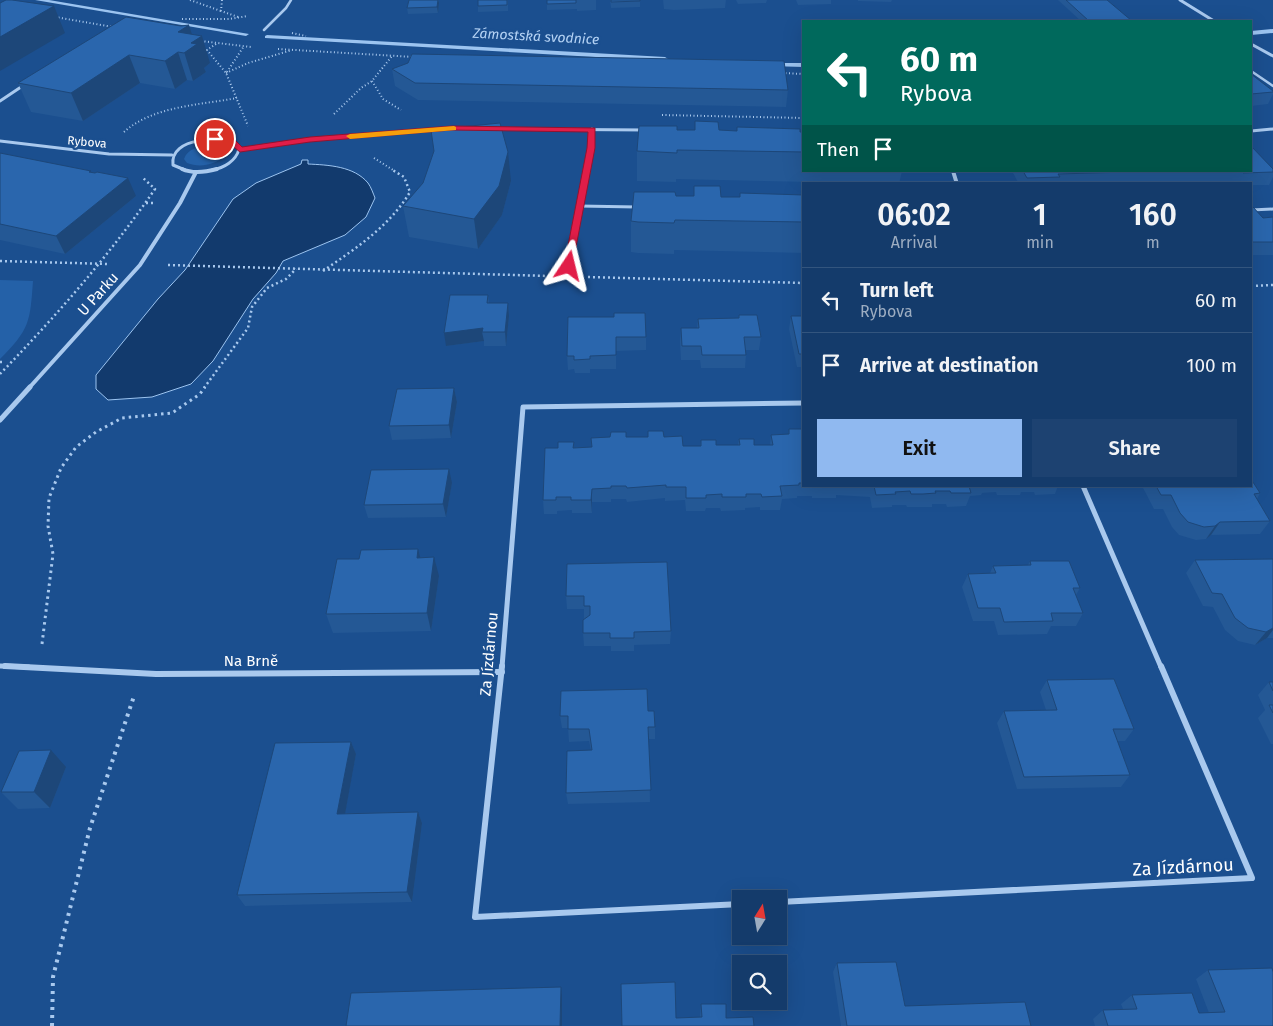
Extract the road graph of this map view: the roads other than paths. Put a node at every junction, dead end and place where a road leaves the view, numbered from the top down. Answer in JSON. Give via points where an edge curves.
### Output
{"nodes":[{"id":1,"x":291,"y":0,"type":"edge"},
{"id":2,"x":1180,"y":0,"type":"edge"},
{"id":3,"x":1212,"y":20,"type":"edge"},
{"id":4,"x":265,"y":29,"type":"road end"},
{"id":5,"x":1252,"y":45,"type":"edge"},
{"id":6,"x":1273,"y":56,"type":"edge"},
{"id":7,"x":1252,"y":72,"type":"edge"},
{"id":8,"x":25,"y":85,"type":"edge"},
{"id":9,"x":1273,"y":86,"type":"edge"},
{"id":10,"x":0,"y":100,"type":"edge"},
{"id":11,"x":462,"y":128,"type":"edge"},
{"id":12,"x":492,"y":129,"type":"edge"},
{"id":13,"x":1271,"y":129,"type":"edge"},
{"id":14,"x":592,"y":130,"type":"junction"},
{"id":15,"x":650,"y":130,"type":"edge"},
{"id":16,"x":1252,"y":131,"type":"edge"},
{"id":17,"x":1273,"y":132,"type":"edge"},
{"id":18,"x":0,"y":141,"type":"edge"},
{"id":19,"x":240,"y":150,"type":"junction"},
{"id":20,"x":172,"y":155,"type":"junction"},
{"id":21,"x":196,"y":172,"type":"junction"},
{"id":22,"x":579,"y":206,"type":"junction"},
{"id":23,"x":638,"y":207,"type":"edge"},
{"id":24,"x":1273,"y":209,"type":"edge"},
{"id":25,"x":1252,"y":210,"type":"edge"},
{"id":26,"x":569,"y":266,"type":"dead end"},
{"id":27,"x":802,"y":403,"type":"edge"},
{"id":28,"x":0,"y":420,"type":"edge"},
{"id":29,"x":1083,"y":487,"type":"edge"},
{"id":30,"x":0,"y":666,"type":"edge"},
{"id":31,"x":502,"y":672,"type":"junction"},
{"id":32,"x":788,"y":902,"type":"edge"},
{"id":33,"x":732,"y":904,"type":"edge"}],
"edges":[{"from":1,"to":4,"type":"lane"},
{"from":2,"to":3,"type":"street"},
{"from":5,"to":6,"type":"street"},
{"from":7,"to":9,"type":"lane"},
{"from":8,"to":10,"type":"street"},
{"from":11,"to":19,"type":"street","via":[[310,140]]},
{"from":12,"to":14,"type":"street"},
{"from":13,"to":16,"type":"street"},
{"from":13,"to":17,"type":"street"},
{"from":14,"to":15,"type":"street"},
{"from":14,"to":22,"type":"street"},
{"from":18,"to":20,"type":"street","name":"Rybova","via":[[101,153]]},
{"from":19,"to":20,"type":"street","via":[[232,142],[215,139],[184,146]]},
{"from":19,"to":21,"type":"street","via":[[228,165]]},
{"from":20,"to":21,"type":"street","via":[[173,165],[178,169]]},
{"from":21,"to":28,"type":"street","name":"U Parku","via":[[140,265]]},
{"from":22,"to":23,"type":"lane"},
{"from":22,"to":26,"type":"street"},
{"from":24,"to":25,"type":"lane"},
{"from":27,"to":31,"type":"street","name":"Za Jízdárnou","via":[[523,408]]},
{"from":29,"to":32,"type":"street","name":"Za Jízdárnou","via":[[1252,878]]},
{"from":30,"to":31,"type":"street","name":"Na Brně","via":[[141,673]]},
{"from":31,"to":33,"type":"street","name":"Za Jízdárnou","via":[[475,918]]}]}
